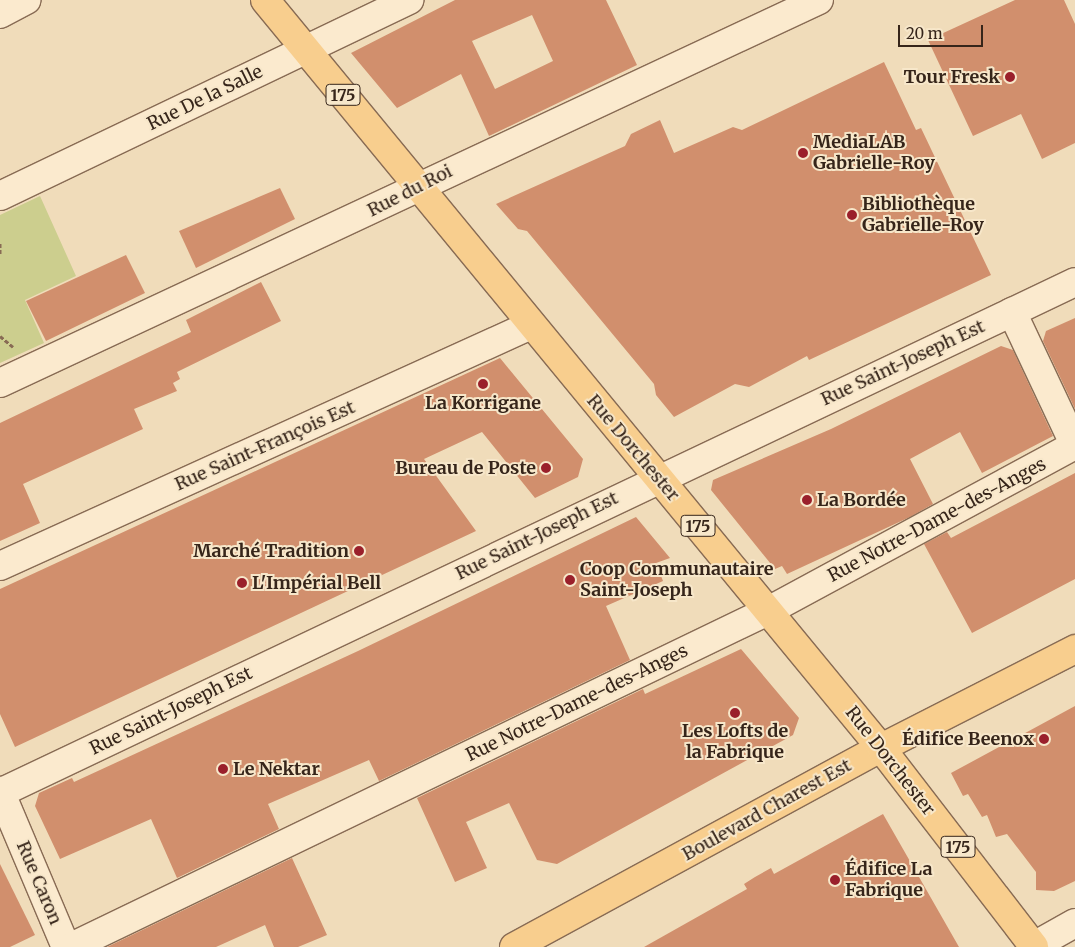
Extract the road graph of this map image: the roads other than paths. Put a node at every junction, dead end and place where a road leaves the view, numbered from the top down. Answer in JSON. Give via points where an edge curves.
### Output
{"nodes":[{"id":1,"x":26,"y":0,"type":"edge"},
{"id":2,"x":265,"y":0,"type":"edge"},
{"id":3,"x":409,"y":0,"type":"edge"},
{"id":4,"x":819,"y":0,"type":"edge"},
{"id":5,"x":0,"y":14,"type":"edge"},
{"id":6,"x":306,"y":50,"type":"junction"},
{"id":7,"x":422,"y":188,"type":"junction"},
{"id":8,"x":0,"y":196,"type":"edge"},
{"id":9,"x":1075,"y":282,"type":"edge"},
{"id":10,"x":1012,"y":312,"type":"junction"},
{"id":11,"x":531,"y":325,"type":"junction"},
{"id":12,"x":0,"y":383,"type":"edge"},
{"id":13,"x":1075,"y":446,"type":"edge"},
{"id":14,"x":658,"y":478,"type":"junction"},
{"id":15,"x":0,"y":566,"type":"edge"},
{"id":16,"x":768,"y":611,"type":"junction"},
{"id":17,"x":1075,"y":649,"type":"edge"},
{"id":18,"x":881,"y":748,"type":"junction"},
{"id":19,"x":0,"y":792,"type":"edge"},
{"id":20,"x":1075,"y":923,"type":"edge"},
{"id":21,"x":66,"y":947,"type":"edge"},
{"id":22,"x":71,"y":947,"type":"edge"},
{"id":23,"x":514,"y":947,"type":"edge"},
{"id":24,"x":1034,"y":947,"type":"edge"}],
"edges":[{"from":1,"to":5,"type":"street"},
{"from":2,"to":6,"type":"main road","name":"Rue Dorchester","number":"175"},
{"from":3,"to":6,"type":"street","name":"Rue De la Salle"},
{"from":4,"to":7,"type":"street","name":"Rue du Roi","via":[[458,166]]},
{"from":6,"to":7,"type":"main road","name":"Rue Dorchester","number":"175"},
{"from":6,"to":8,"type":"street","name":"Rue De la Salle"},
{"from":7,"to":11,"type":"main road","name":"Rue Dorchester","number":"175"},
{"from":7,"to":12,"type":"street","name":"Rue du Roi"},
{"from":9,"to":10,"type":"street","name":"Rue Saint-Joseph Est"},
{"from":10,"to":13,"type":"street"},
{"from":10,"to":14,"type":"street","name":"Rue Saint-Joseph Est"},
{"from":11,"to":14,"type":"main road","name":"Rue Dorchester","number":"175"},
{"from":11,"to":15,"type":"street","name":"Rue Saint-François Est"},
{"from":13,"to":16,"type":"street","name":"Rue Notre-Dame-des-Anges"},
{"from":14,"to":16,"type":"main road","name":"Rue Dorchester","number":"175"},
{"from":14,"to":19,"type":"street","name":"Rue Saint-Joseph Est"},
{"from":16,"to":18,"type":"main road","name":"Rue Dorchester","number":"175"},
{"from":16,"to":22,"type":"street","name":"Rue Notre-Dame-des-Anges"},
{"from":17,"to":18,"type":"main road","name":"Boulevard Charest Est"},
{"from":18,"to":23,"type":"main road","name":"Boulevard Charest Est"},
{"from":18,"to":24,"type":"main road","name":"Rue Dorchester","number":"175"},
{"from":19,"to":21,"type":"street","name":"Rue Caron"},
{"from":20,"to":24,"type":"street"}]}
